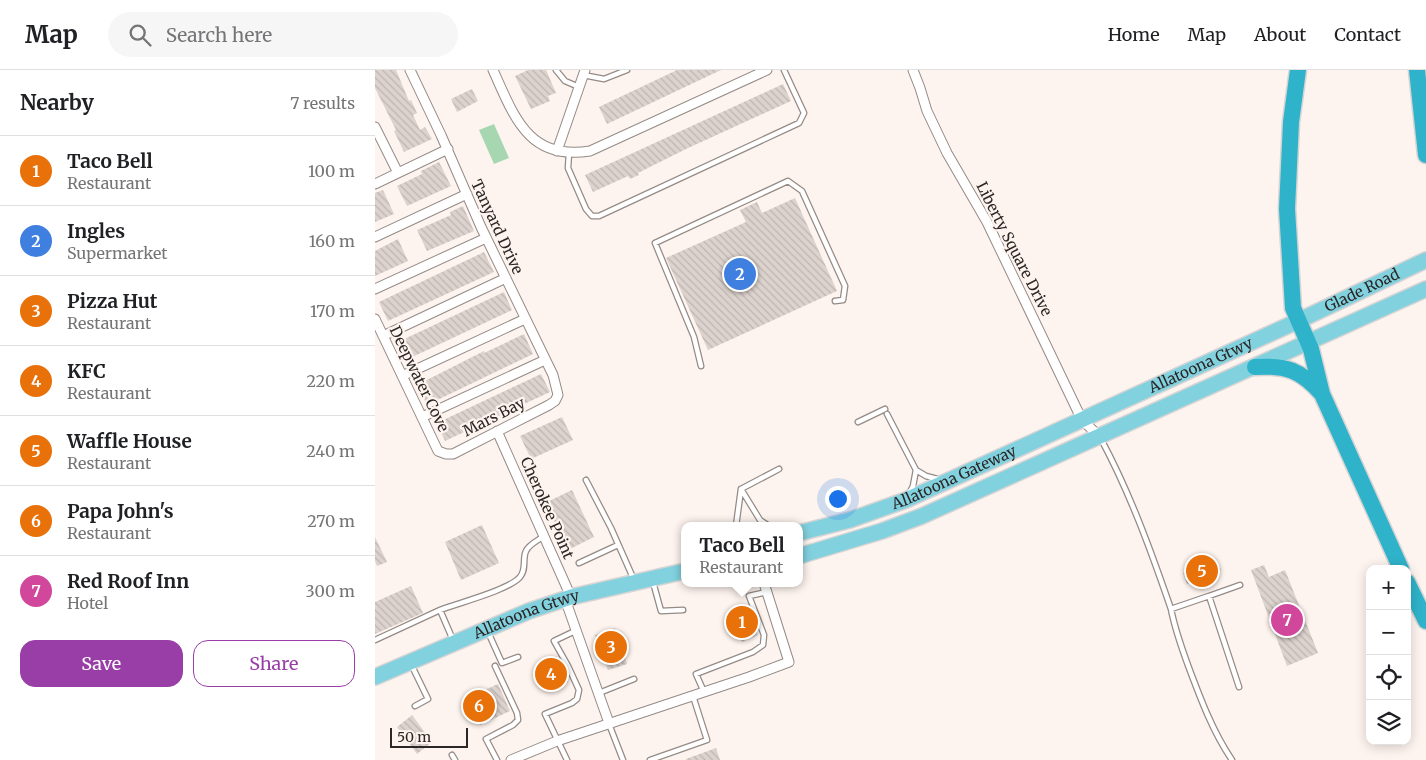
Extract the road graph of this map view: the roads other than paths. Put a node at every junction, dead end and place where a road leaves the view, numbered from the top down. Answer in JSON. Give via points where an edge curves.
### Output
{"nodes":[{"id":1,"x":410,"y":70,"type":"edge"},
{"id":2,"x":493,"y":70,"type":"edge"},
{"id":3,"x":556,"y":70,"type":"edge"},
{"id":4,"x":627,"y":70,"type":"edge"},
{"id":5,"x":767,"y":70,"type":"edge"},
{"id":6,"x":784,"y":70,"type":"edge"},
{"id":7,"x":913,"y":70,"type":"edge"},
{"id":8,"x":1298,"y":70,"type":"edge"},
{"id":9,"x":1417,"y":70,"type":"edge"},
{"id":10,"x":584,"y":73,"type":"edge"},
{"id":11,"x":579,"y":86,"type":"junction"},
{"id":12,"x":375,"y":128,"type":"edge"},
{"id":13,"x":447,"y":149,"type":"junction"},
{"id":14,"x":557,"y":151,"type":"junction"},
{"id":15,"x":569,"y":153,"type":"junction"},
{"id":16,"x":1426,"y":155,"type":"edge"},
{"id":17,"x":398,"y":173,"type":"junction"},
{"id":18,"x":375,"y":184,"type":"edge"},
{"id":19,"x":467,"y":194,"type":"junction"},
{"id":20,"x":375,"y":237,"type":"edge"},
{"id":21,"x":486,"y":238,"type":"junction"},
{"id":22,"x":1426,"y":260,"type":"edge"},
{"id":23,"x":506,"y":278,"type":"junction"},
{"id":24,"x":375,"y":289,"type":"edge"},
{"id":25,"x":1426,"y":289,"type":"edge"},
{"id":26,"x":835,"y":301,"type":"dead end"},
{"id":27,"x":375,"y":319,"type":"edge"},
{"id":28,"x":525,"y":319,"type":"junction"},
{"id":29,"x":1298,"y":321,"type":"junction"},
{"id":30,"x":383,"y":336,"type":"junction"},
{"id":31,"x":1309,"y":342,"type":"junction"},
{"id":32,"x":545,"y":360,"type":"junction"},
{"id":33,"x":701,"y":366,"type":"dead end"},
{"id":34,"x":1255,"y":367,"type":"junction"},
{"id":35,"x":402,"y":376,"type":"junction"},
{"id":36,"x":1322,"y":394,"type":"junction"},
{"id":37,"x":558,"y":395,"type":"joint"},
{"id":38,"x":1104,"y":410,"type":"joint"},
{"id":39,"x":422,"y":417,"type":"junction"},
{"id":40,"x":1082,"y":420,"type":"junction"},
{"id":41,"x":858,"y":422,"type":"dead end"},
{"id":42,"x":497,"y":431,"type":"junction"},
{"id":43,"x":1099,"y":436,"type":"junction"},
{"id":44,"x":438,"y":452,"type":"joint"},
{"id":45,"x":779,"y":469,"type":"dead end"},
{"id":46,"x":916,"y":470,"type":"junction"},
{"id":47,"x":586,"y":480,"type":"dead end"},
{"id":48,"x":949,"y":481,"type":"junction"},
{"id":49,"x":741,"y":489,"type":"junction"},
{"id":50,"x":904,"y":501,"type":"junction"},
{"id":51,"x":737,"y":522,"type":"edge"},
{"id":52,"x":763,"y":522,"type":"edge"},
{"id":53,"x":803,"y":533,"type":"edge"},
{"id":54,"x":544,"y":536,"type":"junction"},
{"id":55,"x":618,"y":545,"type":"junction"},
{"id":56,"x":803,"y":555,"type":"edge"},
{"id":57,"x":579,"y":563,"type":"dead end"},
{"id":58,"x":1399,"y":565,"type":"edge"},
{"id":59,"x":681,"y":572,"type":"edge"},
{"id":60,"x":651,"y":578,"type":"junction"},
{"id":61,"x":635,"y":582,"type":"junction"},
{"id":62,"x":1240,"y":585,"type":"dead end"},
{"id":63,"x":765,"y":588,"type":"edge"},
{"id":64,"x":1411,"y":590,"type":"edge"},
{"id":65,"x":1209,"y":596,"type":"junction"},
{"id":66,"x":568,"y":598,"type":"junction"},
{"id":67,"x":1171,"y":609,"type":"junction"},
{"id":68,"x":440,"y":610,"type":"junction"},
{"id":69,"x":683,"y":610,"type":"dead end"},
{"id":70,"x":1426,"y":621,"type":"edge"},
{"id":71,"x":487,"y":629,"type":"junction"},
{"id":72,"x":575,"y":631,"type":"junction"},
{"id":73,"x":375,"y":640,"type":"edge"},
{"id":74,"x":455,"y":643,"type":"junction"},
{"id":75,"x":518,"y":656,"type":"dead end"},
{"id":76,"x":410,"y":663,"type":"junction"},
{"id":77,"x":495,"y":666,"type":"dead end"},
{"id":78,"x":376,"y":677,"type":"edge"},
{"id":79,"x":634,"y":679,"type":"dead end"},
{"id":80,"x":1239,"y":686,"type":"dead end"},
{"id":81,"x":704,"y":692,"type":"junction"},
{"id":82,"x":597,"y":693,"type":"junction"},
{"id":83,"x":693,"y":696,"type":"junction"},
{"id":84,"x":415,"y":706,"type":"dead end"},
{"id":85,"x":609,"y":723,"type":"junction"},
{"id":86,"x":557,"y":741,"type":"junction"},
{"id":87,"x":497,"y":760,"type":"edge"},
{"id":88,"x":511,"y":760,"type":"edge"},
{"id":89,"x":567,"y":760,"type":"edge"},
{"id":90,"x":623,"y":760,"type":"edge"},
{"id":91,"x":650,"y":760,"type":"edge"},
{"id":92,"x":1232,"y":760,"type":"edge"}],
"edges":[{"from":1,"to":13,"type":"street","name":"Tanyard Drive"},
{"from":2,"to":14,"type":"street","via":[[525,131],[535,141]]},
{"from":3,"to":11,"type":"lane","via":[[565,80]]},
{"from":4,"to":10,"type":"lane","via":[[604,79]]},
{"from":5,"to":15,"type":"street","via":[[590,151]]},
{"from":6,"to":15,"type":"lane","via":[[803,112],[799,123],[599,216],[592,216],[586,209],[567,168]]},
{"from":7,"to":40,"type":"street","name":"Liberty Square Drive","via":[[927,111],[947,153],[987,222]]},
{"from":8,"to":29,"type":"highway","via":[[1287,209],[1293,308]]},
{"from":9,"to":16,"type":"highway"},
{"from":10,"to":11,"type":"street"},
{"from":11,"to":14,"type":"street"},
{"from":12,"to":17,"type":"street"},
{"from":13,"to":17,"type":"street"},
{"from":13,"to":19,"type":"street","name":"Tanyard Drive"},
{"from":14,"to":15,"type":"street"},
{"from":17,"to":18,"type":"street"},
{"from":19,"to":20,"type":"street"},
{"from":19,"to":21,"type":"street","name":"Tanyard Drive"},
{"from":21,"to":23,"type":"street","name":"Tanyard Drive"},
{"from":21,"to":24,"type":"street"},
{"from":22,"to":29,"type":"main road","name":"Glade Road"},
{"from":23,"to":28,"type":"street","name":"Tanyard Drive"},
{"from":23,"to":30,"type":"street"},
{"from":25,"to":31,"type":"main road","name":"Glade Road"},
{"from":26,"to":33,"type":"lane","via":[[843,300],[845,286],[802,191],[788,181],[655,243],[694,337]]},
{"from":27,"to":30,"type":"street","name":"Deepwater Cove"},
{"from":28,"to":32,"type":"street","name":"Tanyard Drive"},
{"from":28,"to":35,"type":"street"},
{"from":29,"to":31,"type":"highway"},
{"from":29,"to":38,"type":"main road","name":"Allatoona Gtwy"},
{"from":30,"to":35,"type":"street","name":"Deepwater Cove"},
{"from":31,"to":34,"type":"main road"},
{"from":31,"to":36,"type":"highway"},
{"from":32,"to":37,"type":"street","name":"Tanyard Drive","via":[[557,384]]},
{"from":32,"to":39,"type":"street"},
{"from":34,"to":36,"type":"highway","via":[[1291,369],[1308,379]]},
{"from":34,"to":43,"type":"main road"},
{"from":35,"to":39,"type":"street","name":"Deepwater Cove"},
{"from":36,"to":58,"type":"highway"},
{"from":37,"to":42,"type":"street","name":"Mars Bay","via":[[549,405]]},
{"from":38,"to":40,"type":"main road","name":"Allatoona Gateway"},
{"from":39,"to":44,"type":"street","name":"Deepwater Cove"},
{"from":40,"to":43,"type":"street","name":"Liberty Square Drive"},
{"from":40,"to":48,"type":"main road","name":"Allatoona Gateway"},
{"from":41,"to":46,"type":"lane","via":[[886,411]]},
{"from":42,"to":44,"type":"street","name":"Mars Bay","via":[[453,454]]},
{"from":42,"to":54,"type":"street","name":"Cherokee Point"},
{"from":43,"to":56,"type":"main road","name":"Allatoona Gateway","via":[[921,516]]},
{"from":43,"to":67,"type":"lane","via":[[1119,472]]},
{"from":45,"to":49,"type":"lane"},
{"from":46,"to":48,"type":"lane"},
{"from":46,"to":50,"type":"lane","via":[[913,486]]},
{"from":47,"to":55,"type":"lane"},
{"from":48,"to":50,"type":"main road","name":"Allatoona Gateway"},
{"from":49,"to":51,"type":"lane"},
{"from":49,"to":52,"type":"lane"},
{"from":50,"to":53,"type":"main road","name":"Allatoona Gateway"},
{"from":54,"to":66,"type":"street","name":"Cherokee Point"},
{"from":54,"to":68,"type":"lane","via":[[526,550],[521,577],[509,585]]},
{"from":55,"to":57,"type":"lane"},
{"from":55,"to":61,"type":"lane"},
{"from":59,"to":60,"type":"main road","name":"Allatoona Gtwy"},
{"from":60,"to":61,"type":"main road","name":"Allatoona Gtwy"},
{"from":60,"to":69,"type":"lane","via":[[661,611]]},
{"from":61,"to":66,"type":"main road","name":"Allatoona Gtwy"},
{"from":62,"to":65,"type":"lane"},
{"from":63,"to":81,"type":"lane","via":[[749,596],[763,634],[763,645],[696,674]]},
{"from":63,"to":81,"type":"street","via":[[789,662]]},
{"from":64,"to":70,"type":"highway"},
{"from":65,"to":67,"type":"lane"},
{"from":65,"to":80,"type":"lane"},
{"from":66,"to":71,"type":"main road","name":"Allatoona Gtwy"},
{"from":66,"to":72,"type":"street","name":"Cherokee Point"},
{"from":67,"to":92,"type":"lane","via":[[1198,691]]},
{"from":68,"to":73,"type":"lane"},
{"from":68,"to":74,"type":"lane"},
{"from":71,"to":74,"type":"main road","name":"Allatoona Gtwy"},
{"from":71,"to":75,"type":"lane","via":[[502,663]]},
{"from":72,"to":82,"type":"street","name":"Cherokee Point"},
{"from":72,"to":86,"type":"lane","via":[[554,641],[579,690],[577,699],[572,703],[545,714]]},
{"from":74,"to":76,"type":"main road","name":"Allatoona Gtwy"},
{"from":76,"to":78,"type":"main road","name":"Allatoona Gtwy"},
{"from":76,"to":84,"type":"lane","via":[[427,699]]},
{"from":77,"to":87,"type":"lane","via":[[518,720],[486,739]]},
{"from":79,"to":82,"type":"lane"},
{"from":81,"to":83,"type":"street"},
{"from":82,"to":85,"type":"street","name":"Cherokee Point"},
{"from":83,"to":85,"type":"street"},
{"from":83,"to":91,"type":"lane","via":[[707,740]]},
{"from":85,"to":86,"type":"street"},
{"from":85,"to":90,"type":"lane"},
{"from":86,"to":88,"type":"street"},
{"from":86,"to":89,"type":"lane"}]}
